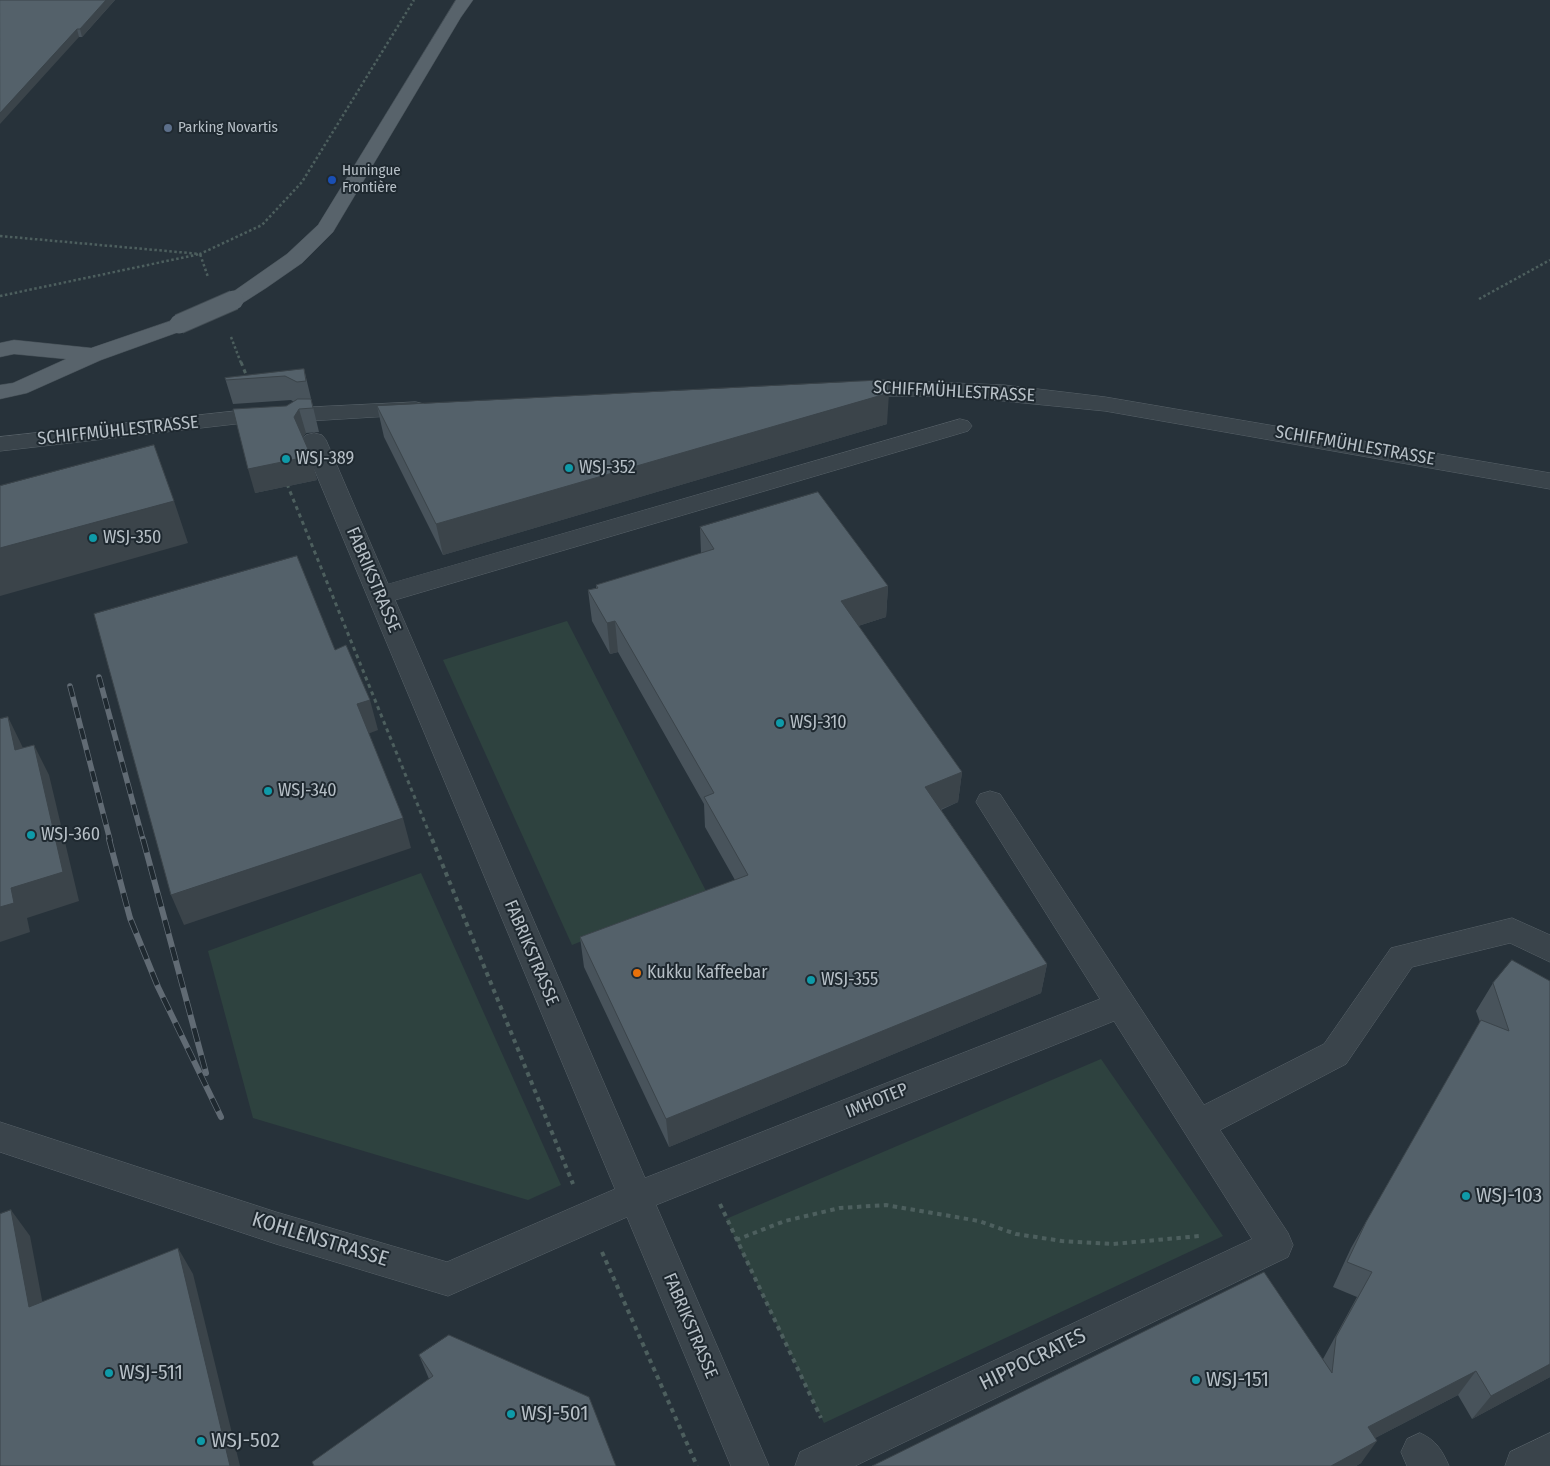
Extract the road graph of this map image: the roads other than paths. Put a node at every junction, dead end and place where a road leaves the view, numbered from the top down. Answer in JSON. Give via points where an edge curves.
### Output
{"nodes":[{"id":1,"x":465,"y":0,"type":"edge"},
{"id":2,"x":0,"y":350,"type":"edge"},
{"id":3,"x":93,"y":355,"type":"junction"},
{"id":4,"x":827,"y":390,"type":"edge"},
{"id":5,"x":0,"y":392,"type":"edge"},
{"id":6,"x":441,"y":408,"type":"edge"},
{"id":7,"x":292,"y":415,"type":"edge"},
{"id":8,"x":236,"y":418,"type":"edge"},
{"id":9,"x":960,"y":426,"type":"dead end"},
{"id":10,"x":314,"y":440,"type":"dead end"},
{"id":11,"x":0,"y":444,"type":"edge"},
{"id":12,"x":1550,"y":481,"type":"edge"},
{"id":13,"x":380,"y":595,"type":"junction"},
{"id":14,"x":990,"y":802,"type":"dead end"},
{"id":15,"x":1550,"y":949,"type":"edge"},
{"id":16,"x":1119,"y":1005,"type":"junction"},
{"id":17,"x":1198,"y":1125,"type":"junction"},
{"id":18,"x":0,"y":1137,"type":"edge"},
{"id":19,"x":634,"y":1198,"type":"junction"},
{"id":20,"x":1550,"y":1452,"type":"edge"},
{"id":21,"x":827,"y":1460,"type":"edge"},
{"id":22,"x":750,"y":1466,"type":"edge"},
{"id":23,"x":1524,"y":1466,"type":"edge"}],
"edges":[{"from":1,"to":3,"type":"main road","bridge":true,"via":[[326,228],[316,239],[234,300]]},
{"from":2,"to":3,"type":"main road","via":[[14,347]]},
{"from":3,"to":5,"type":"main road","via":[[19,388]]},
{"from":4,"to":12,"type":"street","name":"SCHIFFMÜHLESTRASSE","via":[[886,387],[1006,391],[1128,406]]},
{"from":6,"to":7,"type":"street"},
{"from":8,"to":11,"type":"street","name":"SCHIFFMÜHLESTRASSE"},
{"from":9,"to":13,"type":"street"},
{"from":10,"to":13,"type":"street","name":"FABRIKSTRASSE"},
{"from":13,"to":19,"type":"street","name":"FABRIKSTRASSE"},
{"from":14,"to":16,"type":"street"},
{"from":15,"to":17,"type":"street","via":[[1512,930],[1402,957],[1335,1054]]},
{"from":16,"to":17,"type":"street"},
{"from":16,"to":19,"type":"street","name":"IMHOTEP"},
{"from":17,"to":21,"type":"street","name":"HIPPOCRATES","via":[[1276,1244]]},
{"from":18,"to":19,"type":"street","name":"KOHLENSTRASSE","via":[[276,1228],[448,1279]]},
{"from":19,"to":22,"type":"street","name":"FABRIKSTRASSE"},
{"from":20,"to":23,"type":"street"}]}
